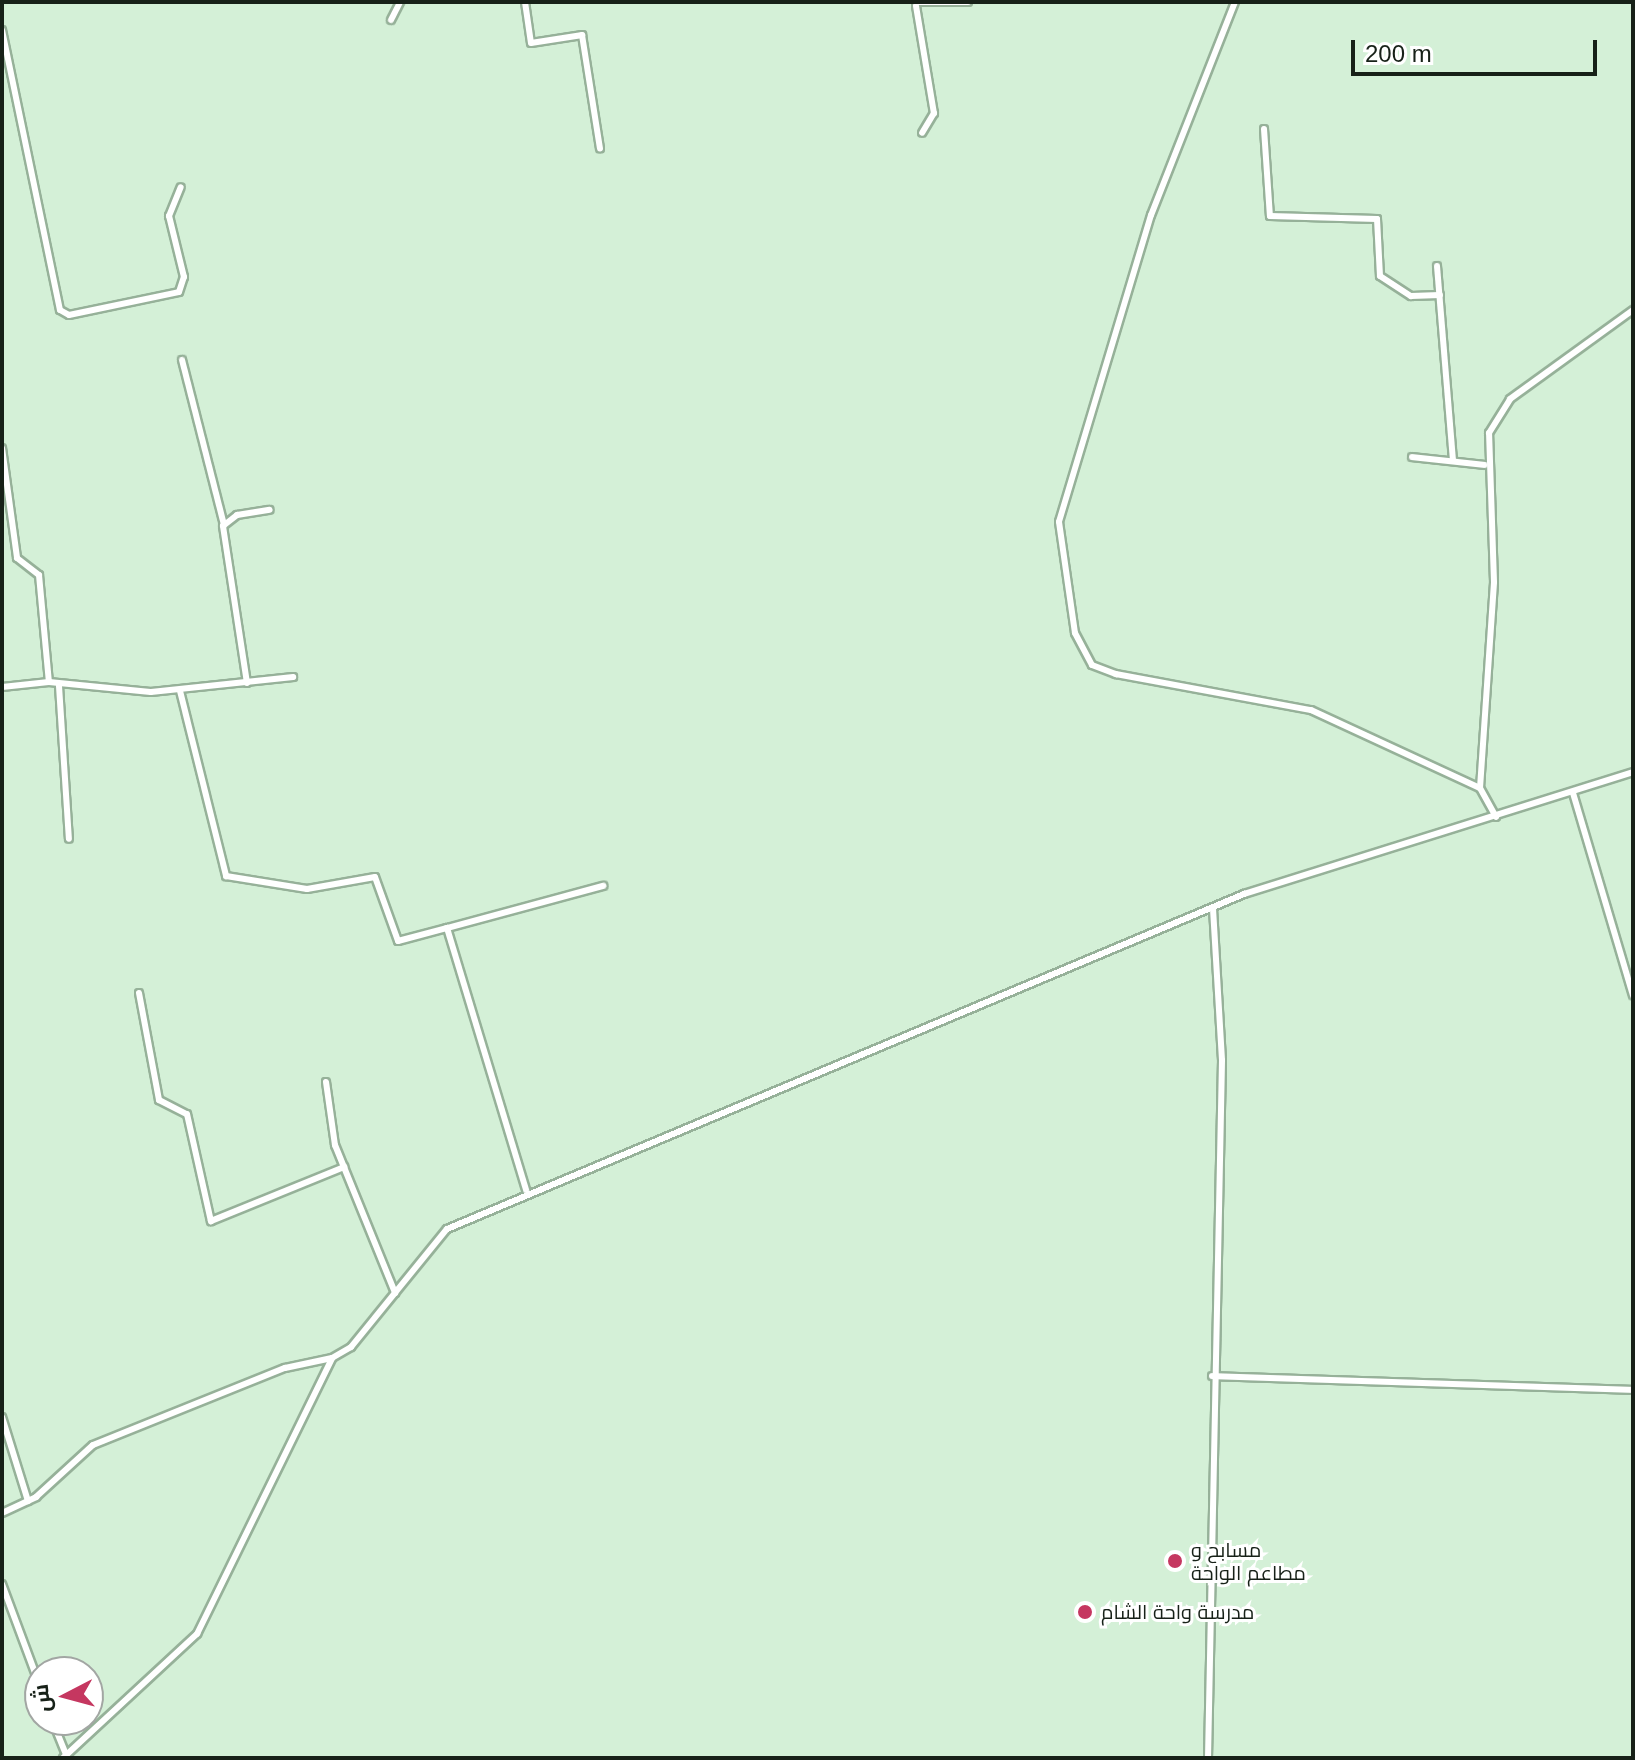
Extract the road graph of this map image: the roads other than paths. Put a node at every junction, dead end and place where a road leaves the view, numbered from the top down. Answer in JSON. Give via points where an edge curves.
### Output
{"nodes":[{"id":1,"x":400,"y":2,"type":"edge"},
{"id":2,"x":525,"y":2,"type":"edge"},
{"id":3,"x":968,"y":2,"type":"edge"},
{"id":4,"x":1235,"y":2,"type":"edge"},
{"id":5,"x":916,"y":4,"type":"edge"},
{"id":6,"x":391,"y":20,"type":"dead end"},
{"id":7,"x":2,"y":30,"type":"edge"},
{"id":8,"x":1264,"y":129,"type":"dead end"},
{"id":9,"x":922,"y":133,"type":"dead end"},
{"id":10,"x":600,"y":149,"type":"dead end"},
{"id":11,"x":181,"y":187,"type":"dead end"},
{"id":12,"x":1437,"y":266,"type":"dead end"},
{"id":13,"x":1440,"y":295,"type":"junction"},
{"id":14,"x":1633,"y":310,"type":"edge"},
{"id":15,"x":182,"y":360,"type":"dead end"},
{"id":16,"x":2,"y":448,"type":"edge"},
{"id":17,"x":1412,"y":457,"type":"dead end"},
{"id":18,"x":1453,"y":459,"type":"junction"},
{"id":19,"x":1485,"y":465,"type":"junction"},
{"id":20,"x":270,"y":510,"type":"dead end"},
{"id":21,"x":224,"y":525,"type":"junction"},
{"id":22,"x":293,"y":677,"type":"dead end"},
{"id":23,"x":49,"y":682,"type":"junction"},
{"id":24,"x":247,"y":683,"type":"junction"},
{"id":25,"x":59,"y":686,"type":"junction"},
{"id":26,"x":2,"y":687,"type":"edge"},
{"id":27,"x":180,"y":691,"type":"junction"},
{"id":28,"x":1633,"y":772,"type":"edge"},
{"id":29,"x":1480,"y":788,"type":"junction"},
{"id":30,"x":1573,"y":793,"type":"junction"},
{"id":31,"x":1496,"y":817,"type":"junction"},
{"id":32,"x":69,"y":839,"type":"dead end"},
{"id":33,"x":603,"y":886,"type":"dead end"},
{"id":34,"x":1213,"y":907,"type":"junction"},
{"id":35,"x":447,"y":928,"type":"junction"},
{"id":36,"x":139,"y":993,"type":"dead end"},
{"id":37,"x":1633,"y":995,"type":"edge"},
{"id":38,"x":326,"y":1082,"type":"dead end"},
{"id":39,"x":344,"y":1167,"type":"junction"},
{"id":40,"x":526,"y":1190,"type":"junction"},
{"id":41,"x":395,"y":1293,"type":"junction"},
{"id":42,"x":332,"y":1358,"type":"junction"},
{"id":43,"x":1212,"y":1376,"type":"junction"},
{"id":44,"x":1633,"y":1390,"type":"edge"},
{"id":45,"x":2,"y":1417,"type":"edge"},
{"id":46,"x":28,"y":1501,"type":"junction"},
{"id":47,"x":2,"y":1513,"type":"edge"},
{"id":48,"x":2,"y":1584,"type":"edge"},
{"id":49,"x":29,"y":1656,"type":"edge"},
{"id":50,"x":57,"y":1736,"type":"edge"},
{"id":51,"x":64,"y":1756,"type":"edge"},
{"id":52,"x":1208,"y":1758,"type":"edge"}],
"edges":[{"from":1,"to":6,"type":"street"},
{"from":2,"to":10,"type":"street","via":[[531,43],[582,35]]},
{"from":3,"to":5,"type":"street"},
{"from":4,"to":29,"type":"street","via":[[1151,215],[1059,522],[1075,633],[1092,665],[1311,710]]},
{"from":5,"to":9,"type":"street","via":[[934,113]]},
{"from":7,"to":11,"type":"street","via":[[60,310],[69,315],[179,292],[184,277],[169,216]]},
{"from":8,"to":13,"type":"street","via":[[1270,216],[1377,219],[1380,276],[1411,296]]},
{"from":12,"to":13,"type":"street"},
{"from":13,"to":18,"type":"street"},
{"from":14,"to":19,"type":"street","via":[[1510,399],[1489,433]]},
{"from":15,"to":21,"type":"street"},
{"from":16,"to":23,"type":"street","via":[[17,558],[39,575]]},
{"from":17,"to":18,"type":"street"},
{"from":18,"to":19,"type":"street"},
{"from":19,"to":29,"type":"street","via":[[1494,582]]},
{"from":20,"to":21,"type":"street"},
{"from":21,"to":24,"type":"street"},
{"from":22,"to":24,"type":"street"},
{"from":23,"to":25,"type":"street"},
{"from":23,"to":26,"type":"street"},
{"from":24,"to":27,"type":"street"},
{"from":25,"to":27,"type":"street"},
{"from":25,"to":32,"type":"street"},
{"from":27,"to":35,"type":"street","via":[[226,876],[307,889],[375,877],[398,941]]},
{"from":28,"to":30,"type":"street"},
{"from":29,"to":31,"type":"street"},
{"from":30,"to":31,"type":"street"},
{"from":30,"to":37,"type":"street"},
{"from":31,"to":34,"type":"street"},
{"from":33,"to":35,"type":"street"},
{"from":34,"to":40,"type":"street"},
{"from":34,"to":43,"type":"street","via":[[1222,1060]]},
{"from":35,"to":40,"type":"street"},
{"from":36,"to":39,"type":"street","via":[[159,1100],[187,1114],[211,1221]]},
{"from":38,"to":39,"type":"street"},
{"from":39,"to":41,"type":"street"},
{"from":40,"to":41,"type":"street","via":[[447,1229]]},
{"from":41,"to":42,"type":"street","via":[[351,1347]]},
{"from":42,"to":46,"type":"street","via":[[285,1368],[93,1445]]},
{"from":42,"to":51,"type":"street","via":[[197,1634]]},
{"from":43,"to":44,"type":"street"},
{"from":43,"to":52,"type":"street"},
{"from":45,"to":46,"type":"street"},
{"from":46,"to":47,"type":"street"},
{"from":48,"to":49,"type":"street"},
{"from":50,"to":51,"type":"street"}]}
